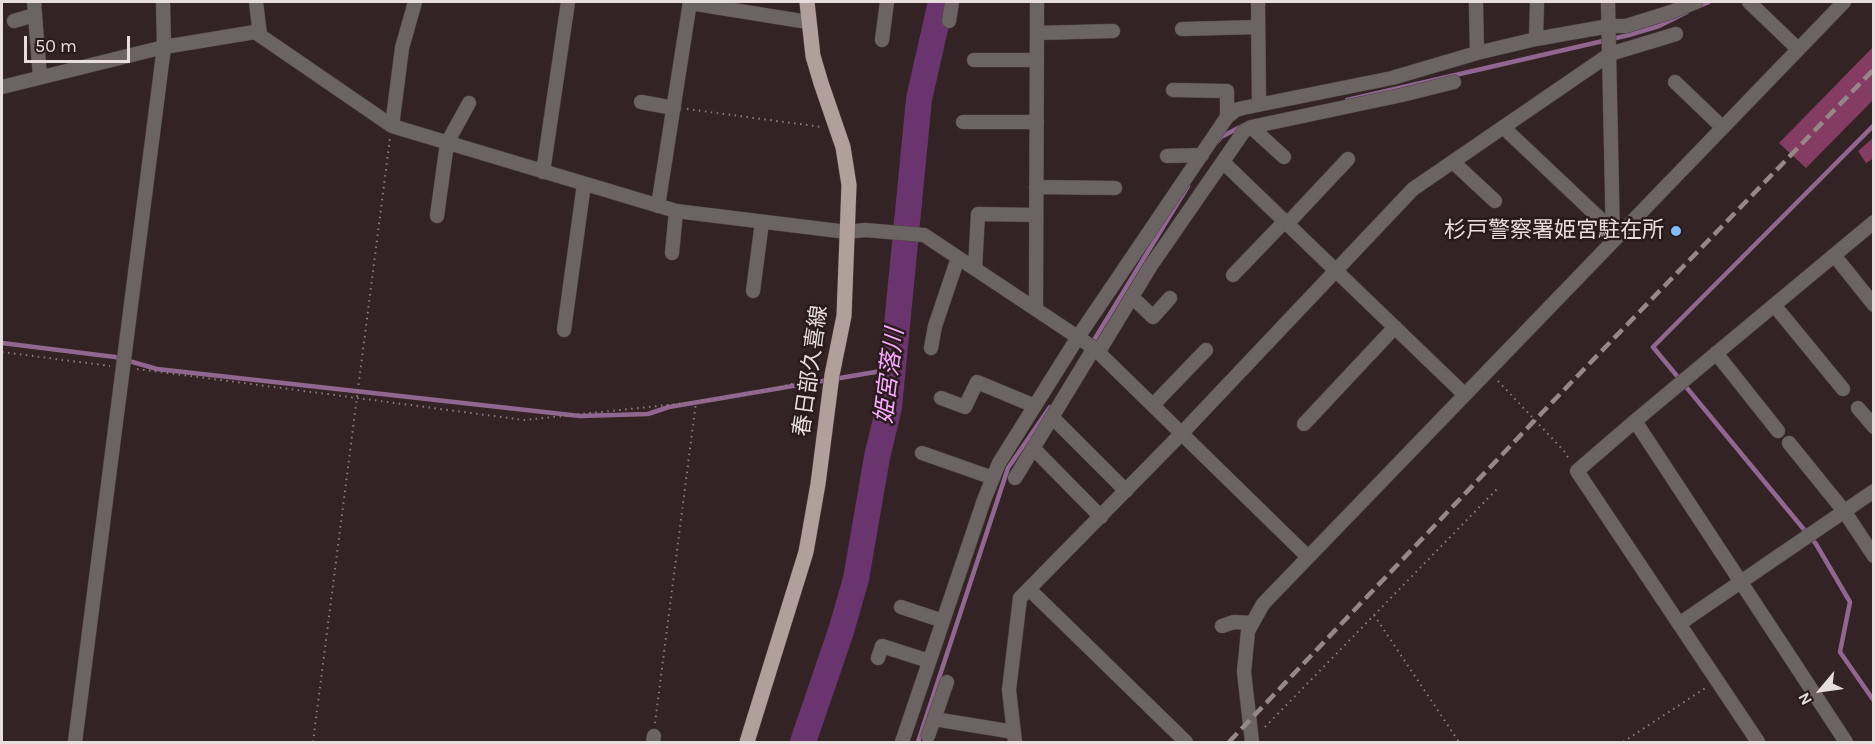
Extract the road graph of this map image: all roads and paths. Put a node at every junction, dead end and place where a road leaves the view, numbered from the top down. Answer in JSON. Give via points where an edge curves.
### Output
{"nodes":[{"id":1,"x":163,"y":2,"type":"edge"},
{"id":2,"x":256,"y":2,"type":"edge"},
{"id":3,"x":415,"y":2,"type":"edge"},
{"id":4,"x":568,"y":2,"type":"edge"},
{"id":5,"x":690,"y":2,"type":"edge"},
{"id":6,"x":807,"y":2,"type":"edge"},
{"id":7,"x":886,"y":2,"type":"edge"},
{"id":8,"x":952,"y":2,"type":"edge"},
{"id":9,"x":1037,"y":2,"type":"edge"},
{"id":10,"x":1258,"y":2,"type":"edge"},
{"id":11,"x":1476,"y":2,"type":"edge"},
{"id":12,"x":1537,"y":2,"type":"edge"},
{"id":13,"x":1608,"y":2,"type":"edge"},
{"id":14,"x":1696,"y":2,"type":"edge"},
{"id":15,"x":1749,"y":2,"type":"edge"},
{"id":16,"x":1844,"y":2,"type":"edge"},
{"id":17,"x":34,"y":8,"type":"edge"},
{"id":18,"x":14,"y":21,"type":"dead end"},
{"id":19,"x":949,"y":21,"type":"dead end"},
{"id":20,"x":808,"y":22,"type":"junction"},
{"id":21,"x":1609,"y":26,"type":"junction"},
{"id":22,"x":1258,"y":27,"type":"junction"},
{"id":23,"x":1182,"y":29,"type":"dead end"},
{"id":24,"x":1113,"y":32,"type":"dead end"},
{"id":25,"x":1036,"y":33,"type":"junction"},
{"id":26,"x":1676,"y":34,"type":"dead end"},
{"id":27,"x":260,"y":35,"type":"junction"},
{"id":28,"x":882,"y":39,"type":"dead end"},
{"id":29,"x":1536,"y":39,"type":"junction"},
{"id":30,"x":164,"y":46,"type":"junction"},
{"id":31,"x":1798,"y":49,"type":"junction"},
{"id":32,"x":1610,"y":51,"type":"junction"},
{"id":33,"x":1477,"y":53,"type":"junction"},
{"id":34,"x":974,"y":60,"type":"dead end"},
{"id":35,"x":1037,"y":60,"type":"junction"},
{"id":36,"x":40,"y":77,"type":"junction"},
{"id":37,"x":1454,"y":82,"type":"dead end"},
{"id":38,"x":1675,"y":82,"type":"dead end"},
{"id":39,"x":2,"y":87,"type":"edge"},
{"id":40,"x":1173,"y":90,"type":"dead end"},
{"id":41,"x":641,"y":102,"type":"dead end"},
{"id":42,"x":469,"y":103,"type":"dead end"},
{"id":43,"x":1259,"y":104,"type":"junction"},
{"id":44,"x":674,"y":108,"type":"junction"},
{"id":45,"x":1227,"y":117,"type":"junction"},
{"id":46,"x":963,"y":122,"type":"dead end"},
{"id":47,"x":1036,"y":122,"type":"junction"},
{"id":48,"x":392,"y":126,"type":"junction"},
{"id":49,"x":1251,"y":127,"type":"junction"},
{"id":50,"x":1503,"y":127,"type":"junction"},
{"id":51,"x":1722,"y":127,"type":"junction"},
{"id":52,"x":836,"y":129,"type":"junction"},
{"id":53,"x":447,"y":143,"type":"junction"},
{"id":54,"x":1202,"y":155,"type":"junction"},
{"id":55,"x":1167,"y":156,"type":"dead end"},
{"id":56,"x":1284,"y":157,"type":"dead end"},
{"id":57,"x":1348,"y":159,"type":"dead end"},
{"id":58,"x":1223,"y":162,"type":"junction"},
{"id":59,"x":1453,"y":162,"type":"junction"},
{"id":60,"x":543,"y":172,"type":"junction"},
{"id":61,"x":584,"y":184,"type":"junction"},
{"id":62,"x":1036,"y":188,"type":"junction"},
{"id":63,"x":1115,"y":188,"type":"dead end"},
{"id":64,"x":1496,"y":201,"type":"dead end"},
{"id":65,"x":658,"y":206,"type":"junction"},
{"id":66,"x":676,"y":212,"type":"junction"},
{"id":67,"x":1036,"y":215,"type":"junction"},
{"id":68,"x":437,"y":216,"type":"dead end"},
{"id":69,"x":762,"y":222,"type":"junction"},
{"id":70,"x":1874,"y":222,"type":"edge"},
{"id":71,"x":1286,"y":223,"type":"junction"},
{"id":72,"x":847,"y":232,"type":"junction"},
{"id":73,"x":1613,"y":236,"type":"junction"},
{"id":74,"x":672,"y":253,"type":"dead end"},
{"id":75,"x":1834,"y":255,"type":"junction"},
{"id":76,"x":958,"y":258,"type":"junction"},
{"id":77,"x":975,"y":269,"type":"junction"},
{"id":78,"x":1336,"y":271,"type":"junction"},
{"id":79,"x":1233,"y":275,"type":"dead end"},
{"id":80,"x":753,"y":291,"type":"dead end"},
{"id":81,"x":1132,"y":297,"type":"junction"},
{"id":82,"x":1170,"y":298,"type":"dead end"},
{"id":83,"x":1774,"y":305,"type":"junction"},
{"id":84,"x":1874,"y":305,"type":"edge"},
{"id":85,"x":1036,"y":309,"type":"junction"},
{"id":86,"x":1395,"y":327,"type":"junction"},
{"id":87,"x":564,"y":330,"type":"dead end"},
{"id":88,"x":1080,"y":338,"type":"junction"},
{"id":89,"x":932,"y":348,"type":"dead end"},
{"id":90,"x":1097,"y":350,"type":"junction"},
{"id":91,"x":1206,"y":350,"type":"dead end"},
{"id":92,"x":2,"y":352,"type":"edge"},
{"id":93,"x":1716,"y":353,"type":"junction"},
{"id":94,"x":122,"y":367,"type":"junction"},
{"id":95,"x":1488,"y":370,"type":"junction"},
{"id":96,"x":832,"y":375,"type":"junction"},
{"id":97,"x":1843,"y":389,"type":"dead end"},
{"id":98,"x":1464,"y":394,"type":"junction"},
{"id":99,"x":356,"y":397,"type":"junction"},
{"id":100,"x":941,"y":398,"type":"dead end"},
{"id":101,"x":696,"y":402,"type":"junction"},
{"id":102,"x":1154,"y":405,"type":"junction"},
{"id":103,"x":1035,"y":406,"type":"junction"},
{"id":104,"x":1858,"y":408,"type":"dead end"},
{"id":105,"x":1052,"y":417,"type":"junction"},
{"id":106,"x":1635,"y":421,"type":"junction"},
{"id":107,"x":1304,"y":424,"type":"dead end"},
{"id":108,"x":1874,"y":427,"type":"edge"},
{"id":109,"x":1778,"y":431,"type":"dead end"},
{"id":110,"x":1182,"y":433,"type":"junction"},
{"id":111,"x":1789,"y":443,"type":"dead end"},
{"id":112,"x":1033,"y":448,"type":"junction"},
{"id":113,"x":922,"y":453,"type":"dead end"},
{"id":114,"x":1577,"y":471,"type":"junction"},
{"id":115,"x":993,"y":478,"type":"junction"},
{"id":116,"x":1015,"y":478,"type":"dead end"},
{"id":117,"x":1497,"y":489,"type":"dead end"},
{"id":118,"x":1126,"y":490,"type":"junction"},
{"id":119,"x":1874,"y":491,"type":"edge"},
{"id":120,"x":1844,"y":511,"type":"junction"},
{"id":121,"x":1101,"y":516,"type":"junction"},
{"id":122,"x":1874,"y":556,"type":"edge"},
{"id":123,"x":1308,"y":557,"type":"junction"},
{"id":124,"x":1741,"y":582,"type":"junction"},
{"id":125,"x":1029,"y":590,"type":"junction"},
{"id":126,"x":901,"y":607,"type":"dead end"},
{"id":127,"x":1374,"y":615,"type":"junction"},
{"id":128,"x":943,"y":621,"type":"junction"},
{"id":129,"x":1252,"y":623,"type":"junction"},
{"id":130,"x":1679,"y":624,"type":"junction"},
{"id":131,"x":1222,"y":626,"type":"dead end"},
{"id":132,"x":878,"y":658,"type":"dead end"},
{"id":133,"x":929,"y":661,"type":"junction"},
{"id":134,"x":1717,"y":681,"type":"junction"},
{"id":135,"x":947,"y":682,"type":"dead end"},
{"id":136,"x":934,"y":719,"type":"junction"},
{"id":137,"x":928,"y":736,"type":"dead end"},
{"id":138,"x":1015,"y":737,"type":"edge"},
{"id":139,"x":653,"y":739,"type":"edge"},
{"id":140,"x":1178,"y":740,"type":"edge"},
{"id":141,"x":75,"y":742,"type":"edge"},
{"id":142,"x":313,"y":742,"type":"edge"},
{"id":143,"x":747,"y":742,"type":"edge"},
{"id":144,"x":902,"y":742,"type":"edge"},
{"id":145,"x":1252,"y":742,"type":"edge"},
{"id":146,"x":1459,"y":742,"type":"edge"},
{"id":147,"x":1623,"y":742,"type":"edge"},
{"id":148,"x":1758,"y":742,"type":"edge"},
{"id":149,"x":1846,"y":742,"type":"edge"}],
"edges":[{"from":1,"to":30,"type":"street"},
{"from":2,"to":27,"type":"street"},
{"from":3,"to":48,"type":"street","via":[[402,48]]},
{"from":4,"to":60,"type":"street"},
{"from":5,"to":20,"type":"street"},
{"from":5,"to":44,"type":"street"},
{"from":6,"to":20,"type":"main road","name":"春日部久喜線"},
{"from":7,"to":28,"type":"street"},
{"from":8,"to":19,"type":"street"},
{"from":9,"to":25,"type":"street"},
{"from":10,"to":22,"type":"street"},
{"from":11,"to":33,"type":"street"},
{"from":12,"to":29,"type":"street"},
{"from":13,"to":21,"type":"street"},
{"from":14,"to":21,"type":"street","via":[[1626,26]]},
{"from":15,"to":31,"type":"street"},
{"from":16,"to":31,"type":"street"},
{"from":17,"to":18,"type":"street"},
{"from":17,"to":36,"type":"street"},
{"from":20,"to":52,"type":"main road","name":"春日部久喜線","via":[[820,83]]},
{"from":21,"to":29,"type":"street"},
{"from":21,"to":32,"type":"street"},
{"from":22,"to":23,"type":"street"},
{"from":22,"to":43,"type":"street"},
{"from":24,"to":25,"type":"street"},
{"from":25,"to":35,"type":"street"},
{"from":26,"to":32,"type":"street"},
{"from":27,"to":30,"type":"street","via":[[255,32]]},
{"from":27,"to":48,"type":"street"},
{"from":29,"to":33,"type":"street"},
{"from":30,"to":36,"type":"street"},
{"from":30,"to":94,"type":"street"},
{"from":31,"to":51,"type":"street"},
{"from":32,"to":50,"type":"street"},
{"from":32,"to":73,"type":"street"},
{"from":33,"to":43,"type":"street","via":[[1392,78]]},
{"from":34,"to":35,"type":"street"},
{"from":35,"to":47,"type":"street"},
{"from":36,"to":39,"type":"street"},
{"from":37,"to":49,"type":"street"},
{"from":38,"to":51,"type":"street"},
{"from":40,"to":45,"type":"street","via":[[1227,91]]},
{"from":41,"to":44,"type":"street"},
{"from":42,"to":53,"type":"street"},
{"from":43,"to":45,"type":"street","via":[[1236,110]]},
{"from":44,"to":52,"type":"path"},
{"from":44,"to":65,"type":"street"},
{"from":45,"to":54,"type":"street"},
{"from":46,"to":47,"type":"street"},
{"from":47,"to":62,"type":"street"},
{"from":48,"to":53,"type":"street"},
{"from":48,"to":99,"type":"path"},
{"from":49,"to":56,"type":"street"},
{"from":49,"to":58,"type":"street"},
{"from":50,"to":59,"type":"street"},
{"from":50,"to":73,"type":"street"},
{"from":51,"to":73,"type":"street"},
{"from":52,"to":72,"type":"main road","name":"春日部久喜線","via":[[849,185]]},
{"from":53,"to":60,"type":"street"},
{"from":53,"to":68,"type":"street"},
{"from":54,"to":55,"type":"street"},
{"from":54,"to":88,"type":"street"},
{"from":57,"to":71,"type":"street"},
{"from":58,"to":71,"type":"street"},
{"from":58,"to":81,"type":"street"},
{"from":59,"to":64,"type":"street"},
{"from":59,"to":78,"type":"street","via":[[1413,189]]},
{"from":60,"to":61,"type":"street"},
{"from":61,"to":65,"type":"street"},
{"from":61,"to":87,"type":"street"},
{"from":62,"to":63,"type":"street"},
{"from":62,"to":67,"type":"street"},
{"from":65,"to":66,"type":"street"},
{"from":66,"to":69,"type":"street"},
{"from":66,"to":74,"type":"street"},
{"from":67,"to":77,"type":"street","via":[[978,214]]},
{"from":67,"to":85,"type":"street"},
{"from":69,"to":72,"type":"street"},
{"from":69,"to":80,"type":"street"},
{"from":70,"to":75,"type":"street"},
{"from":71,"to":78,"type":"street"},
{"from":71,"to":79,"type":"street"},
{"from":72,"to":76,"type":"street","via":[[924,235]]},
{"from":72,"to":96,"type":"main road","name":"春日部久喜線","via":[[844,316]]},
{"from":73,"to":95,"type":"street"},
{"from":75,"to":83,"type":"street"},
{"from":75,"to":84,"type":"street"},
{"from":76,"to":77,"type":"street"},
{"from":76,"to":89,"type":"street","via":[[935,326]]},
{"from":77,"to":85,"type":"street"},
{"from":78,"to":86,"type":"street"},
{"from":78,"to":110,"type":"street"},
{"from":81,"to":82,"type":"street","via":[[1153,317]]},
{"from":81,"to":90,"type":"street"},
{"from":83,"to":93,"type":"street"},
{"from":83,"to":97,"type":"street"},
{"from":85,"to":88,"type":"street"},
{"from":86,"to":98,"type":"street"},
{"from":86,"to":107,"type":"street"},
{"from":88,"to":90,"type":"street"},
{"from":88,"to":103,"type":"street"},
{"from":90,"to":102,"type":"street"},
{"from":90,"to":105,"type":"street"},
{"from":91,"to":102,"type":"street"},
{"from":92,"to":94,"type":"path"},
{"from":93,"to":106,"type":"street"},
{"from":93,"to":109,"type":"street"},
{"from":94,"to":99,"type":"path"},
{"from":94,"to":141,"type":"street"},
{"from":95,"to":98,"type":"street"},
{"from":95,"to":114,"type":"path","via":[[1564,451]]},
{"from":96,"to":101,"type":"path"},
{"from":96,"to":143,"type":"main road","name":"春日部久喜線","via":[[806,552]]},
{"from":98,"to":123,"type":"street"},
{"from":99,"to":101,"type":"path","via":[[524,420]]},
{"from":99,"to":142,"type":"path"},
{"from":100,"to":103,"type":"street","via":[[965,407],[977,382]]},
{"from":101,"to":139,"type":"path"},
{"from":102,"to":110,"type":"street"},
{"from":103,"to":115,"type":"street"},
{"from":104,"to":108,"type":"street"},
{"from":105,"to":112,"type":"street"},
{"from":105,"to":118,"type":"street"},
{"from":106,"to":114,"type":"street"},
{"from":106,"to":124,"type":"street"},
{"from":110,"to":118,"type":"street"},
{"from":110,"to":123,"type":"street"},
{"from":111,"to":120,"type":"street"},
{"from":112,"to":116,"type":"street"},
{"from":112,"to":121,"type":"street"},
{"from":113,"to":115,"type":"street"},
{"from":114,"to":130,"type":"street"},
{"from":115,"to":128,"type":"street"},
{"from":117,"to":127,"type":"path"},
{"from":118,"to":121,"type":"street"},
{"from":119,"to":120,"type":"street"},
{"from":120,"to":122,"type":"street"},
{"from":120,"to":124,"type":"street"},
{"from":121,"to":125,"type":"street"},
{"from":123,"to":129,"type":"street","via":[[1263,604]]},
{"from":124,"to":130,"type":"street"},
{"from":124,"to":149,"type":"street"},
{"from":125,"to":138,"type":"street","via":[[1020,598],[1009,690]]},
{"from":125,"to":140,"type":"street"},
{"from":126,"to":128,"type":"street"},
{"from":127,"to":145,"type":"path"},
{"from":127,"to":146,"type":"path"},
{"from":128,"to":133,"type":"street"},
{"from":129,"to":131,"type":"street"},
{"from":129,"to":145,"type":"street","via":[[1244,672]]},
{"from":130,"to":134,"type":"street"},
{"from":132,"to":133,"type":"street","via":[[882,646]]},
{"from":133,"to":144,"type":"street"},
{"from":134,"to":147,"type":"path"},
{"from":134,"to":148,"type":"street"},
{"from":135,"to":136,"type":"street"},
{"from":136,"to":137,"type":"street"},
{"from":136,"to":138,"type":"street"}]}
